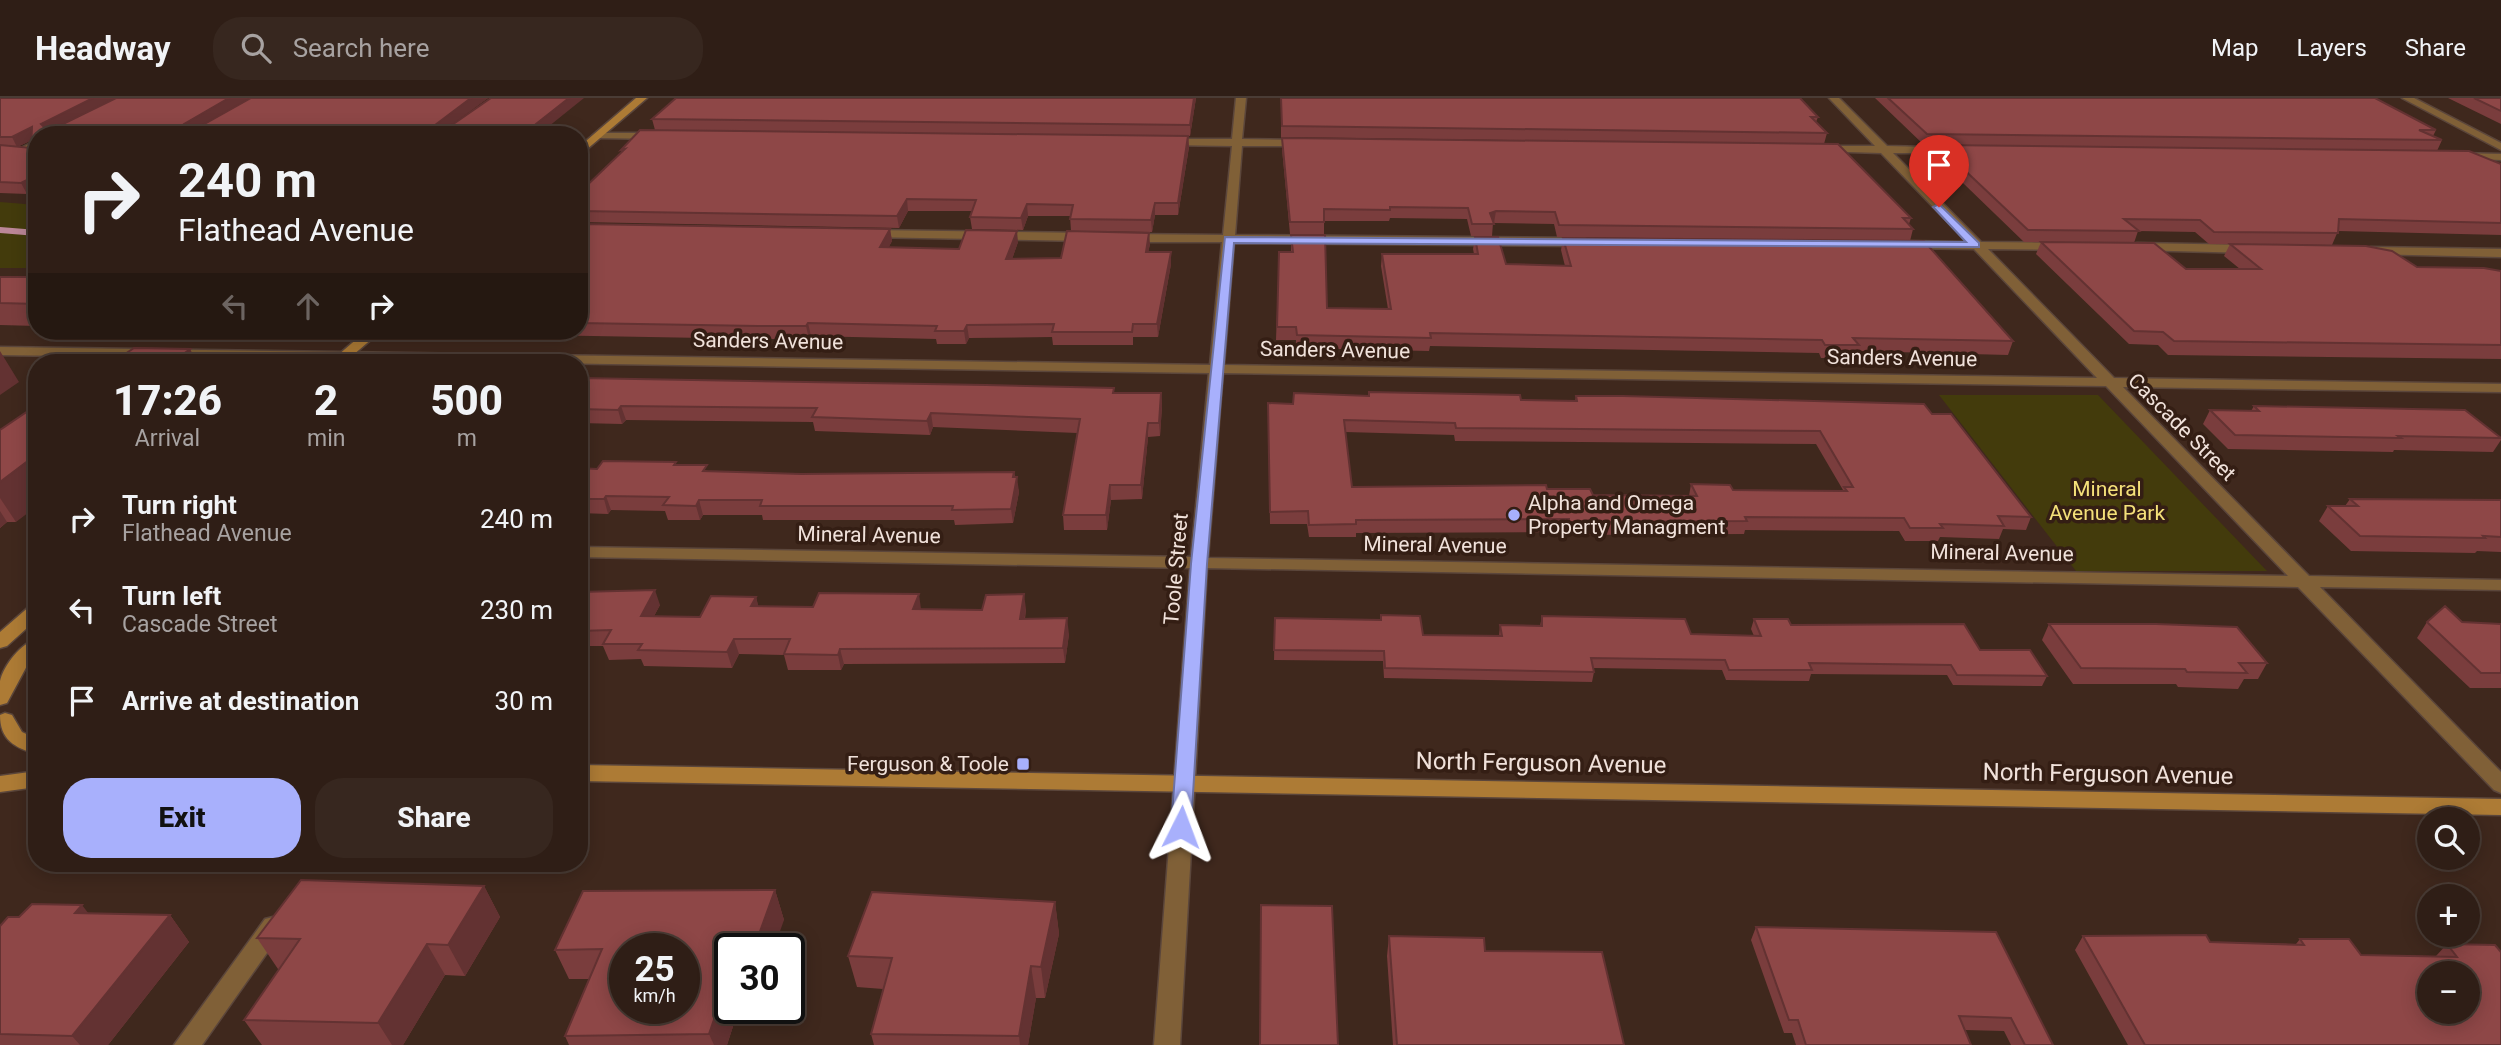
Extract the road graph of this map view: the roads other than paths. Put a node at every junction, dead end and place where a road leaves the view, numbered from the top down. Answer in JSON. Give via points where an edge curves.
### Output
{"nodes":[{"id":1,"x":642,"y":98,"type":"edge"},
{"id":2,"x":1241,"y":98,"type":"edge"},
{"id":3,"x":1834,"y":98,"type":"edge"},
{"id":4,"x":2407,"y":98,"type":"edge"},
{"id":5,"x":600,"y":135,"type":"junction"},
{"id":6,"x":667,"y":136,"type":"edge"},
{"id":7,"x":1148,"y":142,"type":"edge"},
{"id":8,"x":1238,"y":143,"type":"junction"},
{"id":9,"x":1316,"y":143,"type":"edge"},
{"id":10,"x":588,"y":145,"type":"edge"},
{"id":11,"x":28,"y":146,"type":"edge"},
{"id":12,"x":2501,"y":147,"type":"edge"},
{"id":13,"x":1815,"y":149,"type":"edge"},
{"id":14,"x":1884,"y":149,"type":"junction"},
{"id":15,"x":1980,"y":150,"type":"edge"},
{"id":16,"x":28,"y":153,"type":"edge"},
{"id":17,"x":2446,"y":156,"type":"edge"},
{"id":18,"x":2501,"y":157,"type":"edge"},
{"id":19,"x":857,"y":234,"type":"edge"},
{"id":20,"x":1229,"y":240,"type":"junction"},
{"id":21,"x":1601,"y":242,"type":"edge"},
{"id":22,"x":1892,"y":244,"type":"edge"},
{"id":23,"x":1975,"y":245,"type":"junction"},
{"id":24,"x":2072,"y":246,"type":"edge"},
{"id":25,"x":2127,"y":247,"type":"edge"},
{"id":26,"x":2266,"y":249,"type":"edge"},
{"id":27,"x":2363,"y":251,"type":"edge"},
{"id":28,"x":2501,"y":253,"type":"edge"},
{"id":29,"x":363,"y":340,"type":"edge"},
{"id":30,"x":0,"y":351,"type":"edge"},
{"id":31,"x":123,"y":352,"type":"junction"},
{"id":32,"x":120,"y":354,"type":"edge"},
{"id":33,"x":185,"y":354,"type":"edge"},
{"id":34,"x":347,"y":354,"type":"edge"},
{"id":35,"x":588,"y":362,"type":"edge"},
{"id":36,"x":1217,"y":369,"type":"junction"},
{"id":37,"x":2109,"y":382,"type":"junction"},
{"id":38,"x":2501,"y":388,"type":"edge"},
{"id":39,"x":588,"y":552,"type":"edge"},
{"id":40,"x":1199,"y":564,"type":"junction"},
{"id":41,"x":2305,"y":581,"type":"junction"},
{"id":42,"x":2501,"y":585,"type":"edge"},
{"id":43,"x":28,"y":617,"type":"edge"},
{"id":44,"x":0,"y":642,"type":"edge"},
{"id":45,"x":28,"y":653,"type":"edge"},
{"id":46,"x":0,"y":698,"type":"edge"},
{"id":47,"x":2,"y":724,"type":"edge"},
{"id":48,"x":28,"y":743,"type":"edge"},
{"id":49,"x":588,"y":773,"type":"edge"},
{"id":50,"x":28,"y":780,"type":"edge"},
{"id":51,"x":1184,"y":783,"type":"junction"},
{"id":52,"x":0,"y":784,"type":"edge"},
{"id":53,"x":2501,"y":785,"type":"edge"},
{"id":54,"x":2501,"y":807,"type":"edge"},
{"id":55,"x":285,"y":909,"type":"edge"},
{"id":56,"x":187,"y":1045,"type":"edge"},
{"id":57,"x":1167,"y":1045,"type":"edge"}],
"edges":[{"from":1,"to":5,"type":"street"},
{"from":2,"to":8,"type":"street","name":"Toole Street"},
{"from":3,"to":14,"type":"street","name":"Cascade Street"},
{"from":4,"to":12,"type":"street"},
{"from":5,"to":6,"type":"street"},
{"from":5,"to":10,"type":"street"},
{"from":7,"to":8,"type":"street"},
{"from":8,"to":9,"type":"street"},
{"from":8,"to":20,"type":"street","name":"Toole Street"},
{"from":11,"to":16,"type":"street","via":[[13,152]]},
{"from":13,"to":14,"type":"street"},
{"from":14,"to":15,"type":"street"},
{"from":14,"to":23,"type":"street","name":"Cascade Street"},
{"from":17,"to":18,"type":"street"},
{"from":19,"to":20,"type":"street"},
{"from":20,"to":21,"type":"street"},
{"from":20,"to":36,"type":"street","name":"Toole Street"},
{"from":22,"to":23,"type":"street"},
{"from":23,"to":24,"type":"street"},
{"from":23,"to":37,"type":"street","name":"Cascade Street"},
{"from":25,"to":26,"type":"street"},
{"from":27,"to":28,"type":"street"},
{"from":29,"to":34,"type":"street"},
{"from":30,"to":31,"type":"street","name":"Sanders Avenue"},
{"from":31,"to":32,"type":"street"},
{"from":31,"to":33,"type":"street","name":"Sanders Avenue"},
{"from":35,"to":36,"type":"street","name":"Sanders Avenue"},
{"from":36,"to":37,"type":"street","name":"Sanders Avenue"},
{"from":36,"to":40,"type":"street","name":"Toole Street"},
{"from":37,"to":38,"type":"street","name":"Sanders Avenue"},
{"from":37,"to":41,"type":"street","name":"Cascade Street"},
{"from":39,"to":40,"type":"street","name":"Mineral Avenue"},
{"from":40,"to":41,"type":"street","name":"Mineral Avenue"},
{"from":40,"to":51,"type":"street","name":"Toole Street"},
{"from":41,"to":42,"type":"street","name":"Mineral Avenue"},
{"from":41,"to":53,"type":"street","name":"Cascade Street"},
{"from":43,"to":44,"type":"street"},
{"from":45,"to":46,"type":"street"},
{"from":47,"to":48,"type":"street"},
{"from":49,"to":51,"type":"street","name":"North Ferguson Avenue"},
{"from":50,"to":52,"type":"street"},
{"from":51,"to":54,"type":"street","name":"North Ferguson Avenue"},
{"from":51,"to":57,"type":"street","name":"Toole Street"},
{"from":55,"to":56,"type":"street"}]}
